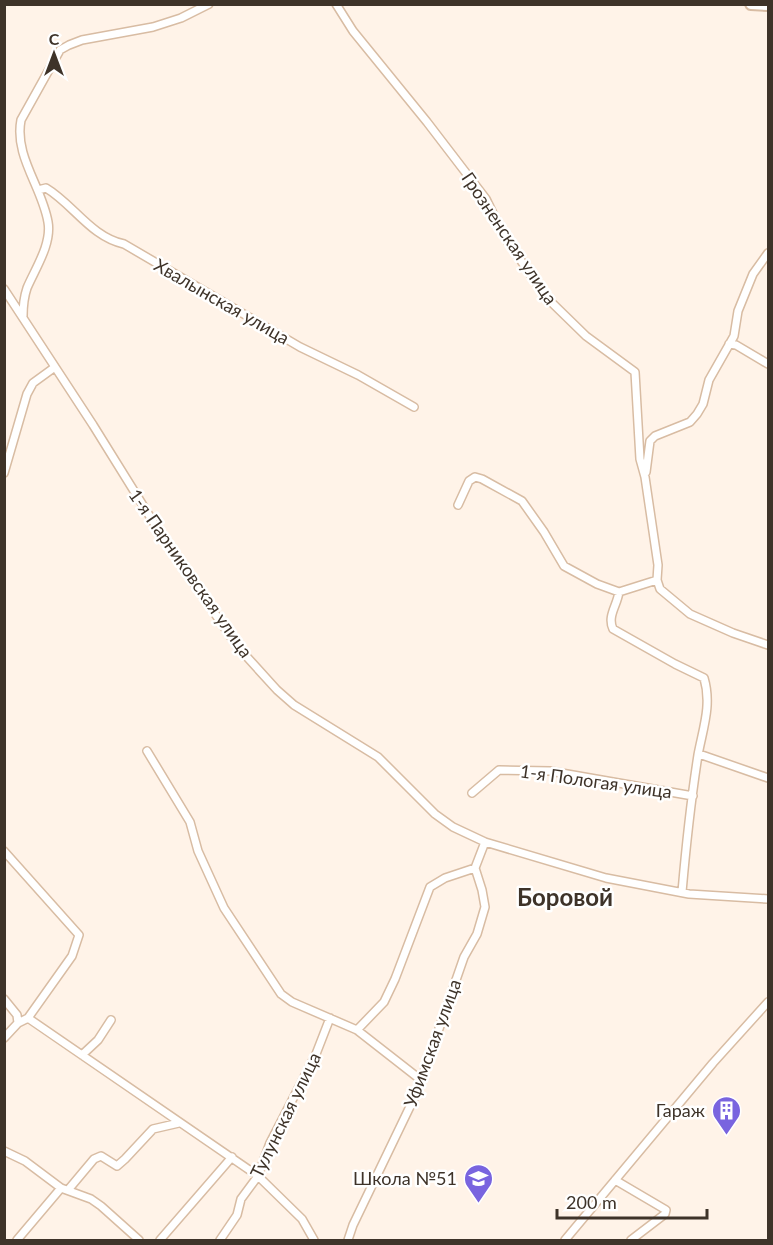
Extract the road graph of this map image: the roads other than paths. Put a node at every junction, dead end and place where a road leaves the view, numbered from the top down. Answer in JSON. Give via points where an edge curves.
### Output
{"nodes":[{"id":1,"x":208,"y":4,"type":"edge"},
{"id":2,"x":336,"y":4,"type":"edge"},
{"id":3,"x":751,"y":4,"type":"edge"},
{"id":4,"x":768,"y":5,"type":"edge"},
{"id":5,"x":38,"y":190,"type":"junction"},
{"id":6,"x":768,"y":254,"type":"edge"},
{"id":7,"x":4,"y":289,"type":"edge"},
{"id":8,"x":23,"y":316,"type":"junction"},
{"id":9,"x":729,"y":344,"type":"junction"},
{"id":10,"x":768,"y":364,"type":"edge"},
{"id":11,"x":55,"y":367,"type":"junction"},
{"id":12,"x":414,"y":407,"type":"dead end"},
{"id":13,"x":4,"y":473,"type":"edge"},
{"id":14,"x":645,"y":477,"type":"junction"},
{"id":15,"x":458,"y":505,"type":"dead end"},
{"id":16,"x":657,"y":580,"type":"junction"},
{"id":17,"x":619,"y":592,"type":"junction"},
{"id":18,"x":768,"y":645,"type":"edge"},
{"id":19,"x":147,"y":751,"type":"dead end"},
{"id":20,"x":699,"y":754,"type":"junction"},
{"id":21,"x":768,"y":778,"type":"edge"},
{"id":22,"x":472,"y":793,"type":"dead end"},
{"id":23,"x":693,"y":796,"type":"junction"},
{"id":24,"x":485,"y":843,"type":"junction"},
{"id":25,"x":4,"y":851,"type":"edge"},
{"id":26,"x":475,"y":868,"type":"junction"},
{"id":27,"x":682,"y":892,"type":"junction"},
{"id":28,"x":768,"y":899,"type":"edge"},
{"id":29,"x":4,"y":999,"type":"edge"},
{"id":30,"x":768,"y":1002,"type":"edge"},
{"id":31,"x":28,"y":1018,"type":"junction"},
{"id":32,"x":330,"y":1018,"type":"junction"},
{"id":33,"x":111,"y":1020,"type":"dead end"},
{"id":34,"x":18,"y":1023,"type":"junction"},
{"id":35,"x":357,"y":1030,"type":"junction"},
{"id":36,"x":4,"y":1038,"type":"edge"},
{"id":37,"x":82,"y":1055,"type":"junction"},
{"id":38,"x":421,"y":1080,"type":"junction"},
{"id":39,"x":179,"y":1123,"type":"junction"},
{"id":40,"x":4,"y":1151,"type":"edge"},
{"id":41,"x":232,"y":1157,"type":"junction"},
{"id":42,"x":258,"y":1176,"type":"junction"},
{"id":43,"x":615,"y":1180,"type":"junction"},
{"id":44,"x":65,"y":1189,"type":"junction"},
{"id":45,"x":17,"y":1240,"type":"edge"},
{"id":46,"x":139,"y":1240,"type":"edge"},
{"id":47,"x":160,"y":1240,"type":"edge"},
{"id":48,"x":220,"y":1240,"type":"edge"},
{"id":49,"x":315,"y":1240,"type":"edge"},
{"id":50,"x":348,"y":1240,"type":"edge"},
{"id":51,"x":565,"y":1240,"type":"edge"},
{"id":52,"x":631,"y":1240,"type":"edge"}],
"edges":[{"from":1,"to":5,"type":"street","via":[[153,27],[82,40],[60,50],[21,120],[19,131]]},
{"from":2,"to":14,"type":"street","name":"Грозненская улица","via":[[486,199],[504,236],[546,297],[586,336],[635,372],[640,459]]},
{"from":3,"to":4,"type":"highway"},
{"from":5,"to":8,"type":"street","via":[[49,225],[40,260],[26,291]]},
{"from":5,"to":12,"type":"street","name":"Хвалынская улица","via":[[46,188],[99,232]]},
{"from":6,"to":9,"type":"street","via":[[753,274]]},
{"from":7,"to":8,"type":"street","name":"1-я Парниковская улица"},
{"from":8,"to":11,"type":"street","name":"1-я Парниковская улица"},
{"from":9,"to":10,"type":"street"},
{"from":9,"to":14,"type":"street","via":[[709,380],[697,414],[690,422],[650,441]]},
{"from":11,"to":13,"type":"street","via":[[33,383],[27,394]]},
{"from":11,"to":24,"type":"street","name":"1-я Парниковская улица","via":[[237,646],[294,705],[378,757],[435,814]]},
{"from":14,"to":16,"type":"street"},
{"from":15,"to":17,"type":"street","via":[[469,481],[474,477],[482,479],[522,501],[564,566]]},
{"from":16,"to":17,"type":"street"},
{"from":16,"to":18,"type":"street","via":[[660,589],[690,614]]},
{"from":17,"to":20,"type":"street","via":[[611,615],[613,629],[704,678],[709,700]]},
{"from":19,"to":32,"type":"street","via":[[190,822],[224,908],[259,963],[281,994]]},
{"from":20,"to":21,"type":"street"},
{"from":20,"to":23,"type":"street"},
{"from":22,"to":23,"type":"street","name":"1-я Пологая улица","via":[[499,770],[528,769]]},
{"from":23,"to":27,"type":"street"},
{"from":24,"to":26,"type":"street"},
{"from":24,"to":27,"type":"street","name":"1-я Парниковская улица","via":[[586,872]]},
{"from":25,"to":31,"type":"street","via":[[79,935],[72,956]]},
{"from":26,"to":35,"type":"street","via":[[430,887],[384,1002]]},
{"from":26,"to":38,"type":"street","name":"Уфимская улица","via":[[485,907]]},
{"from":27,"to":28,"type":"street","name":"1-я Парниковская улица"},
{"from":29,"to":34,"type":"street","via":[[13,1007]]},
{"from":30,"to":43,"type":"street"},
{"from":31,"to":34,"type":"street"},
{"from":31,"to":37,"type":"street"},
{"from":32,"to":35,"type":"street"},
{"from":32,"to":42,"type":"street","name":"Тулунская улица"},
{"from":33,"to":37,"type":"street"},
{"from":34,"to":36,"type":"street"},
{"from":35,"to":38,"type":"street"},
{"from":37,"to":39,"type":"street"},
{"from":38,"to":50,"type":"street","name":"Уфимская улица"},
{"from":39,"to":41,"type":"street"},
{"from":39,"to":44,"type":"street","via":[[153,1129],[117,1166],[100,1156],[94,1159]]},
{"from":40,"to":44,"type":"street"},
{"from":41,"to":42,"type":"street"},
{"from":41,"to":47,"type":"street"},
{"from":42,"to":48,"type":"street","name":"Тулунская улица"},
{"from":42,"to":49,"type":"street","via":[[302,1220]]},
{"from":43,"to":51,"type":"street"},
{"from":43,"to":52,"type":"street","via":[[666,1210]]},
{"from":44,"to":45,"type":"street"},
{"from":44,"to":46,"type":"street","via":[[91,1199]]}]}
